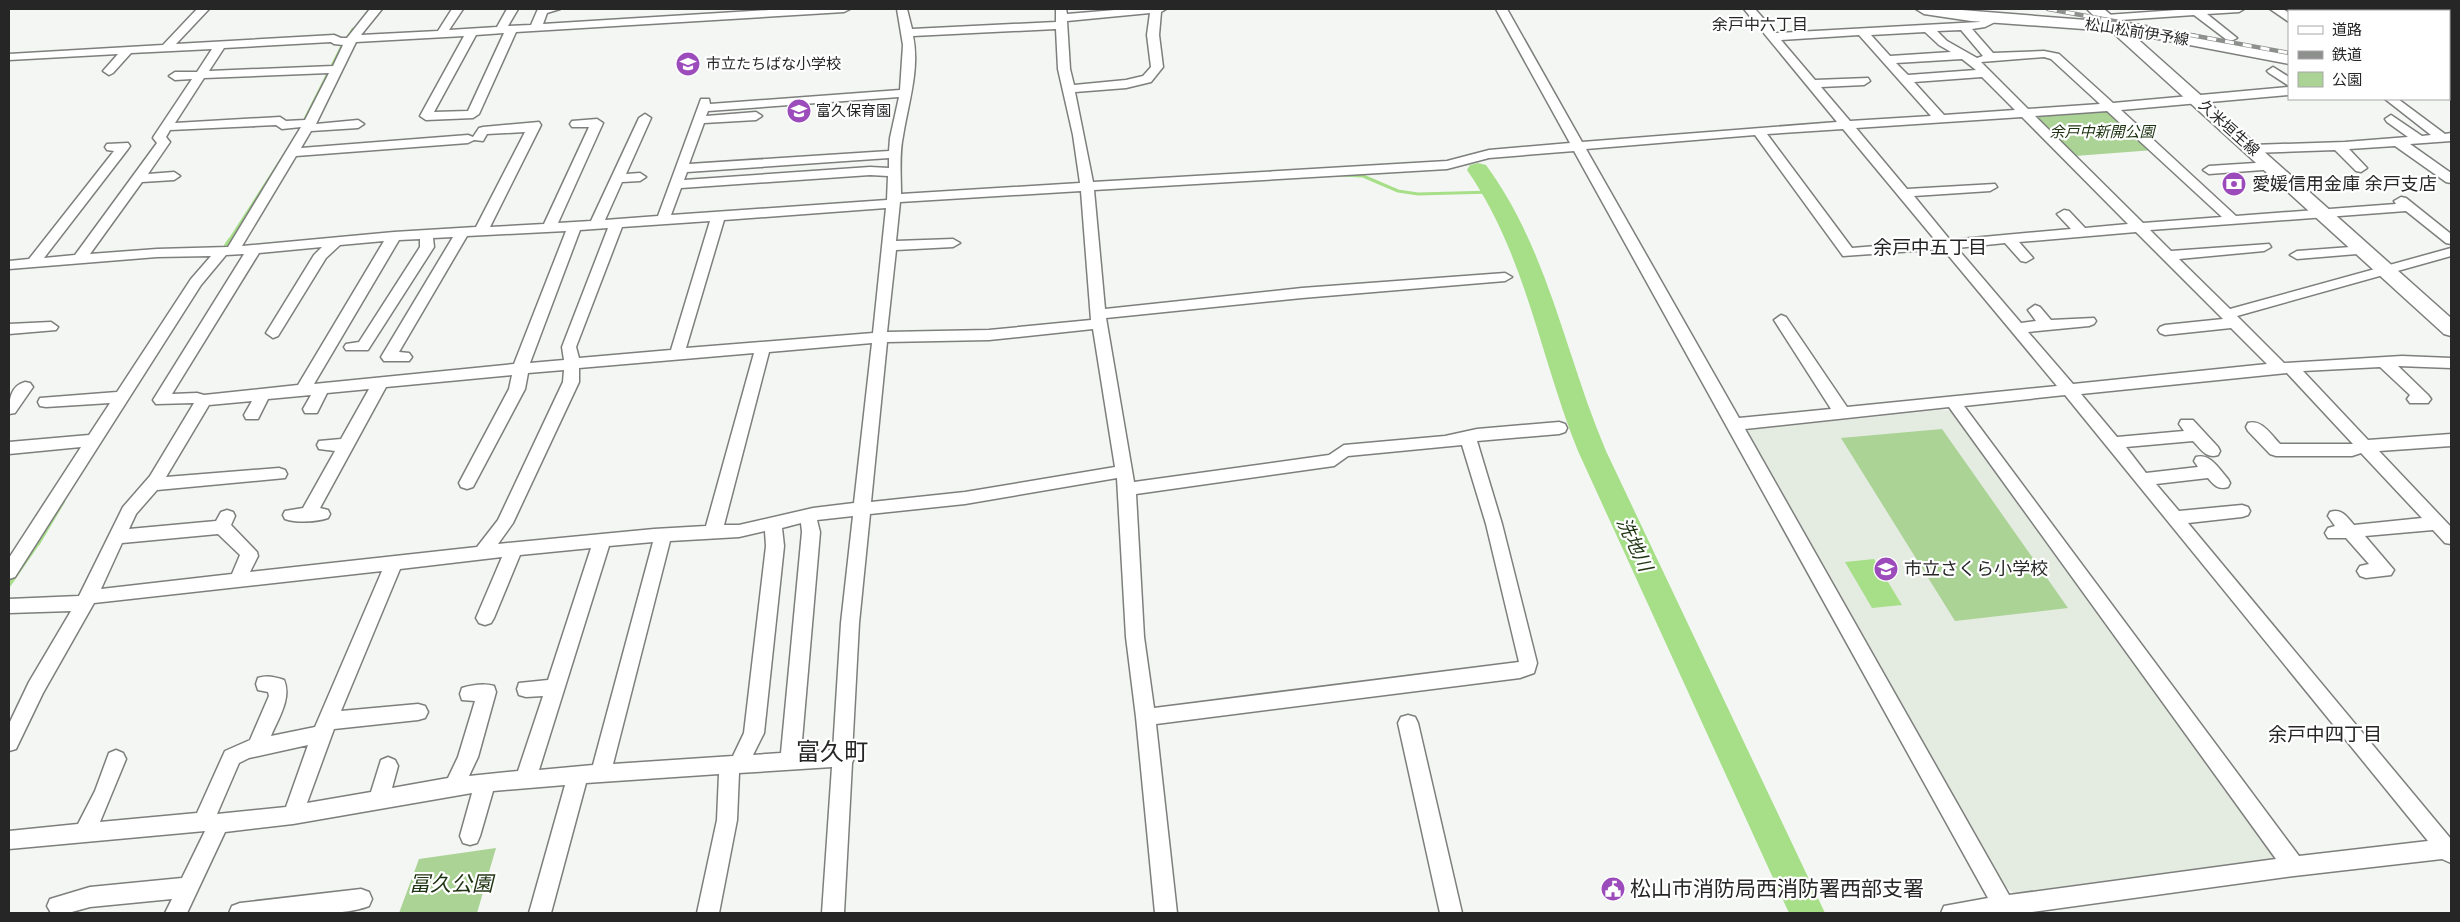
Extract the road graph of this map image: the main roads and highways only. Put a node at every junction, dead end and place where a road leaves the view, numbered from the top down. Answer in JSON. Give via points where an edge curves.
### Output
{"nodes":[{"id":1,"x":1924,"y":9,"type":"edge"},
{"id":2,"x":2106,"y":18,"type":"edge"},
{"id":3,"x":2288,"y":59,"type":"edge"},
{"id":4,"x":2451,"y":329,"type":"edge"}],
"edges":[{"from":1,"to":2,"type":"main road","name":"松山松前伊予線","via":[[1992,19],[2064,22]]},
{"from":2,"to":3,"type":"main road","name":"松山松前伊予線"},
{"from":2,"to":4,"type":"main road","name":"久米垣生線"}]}
